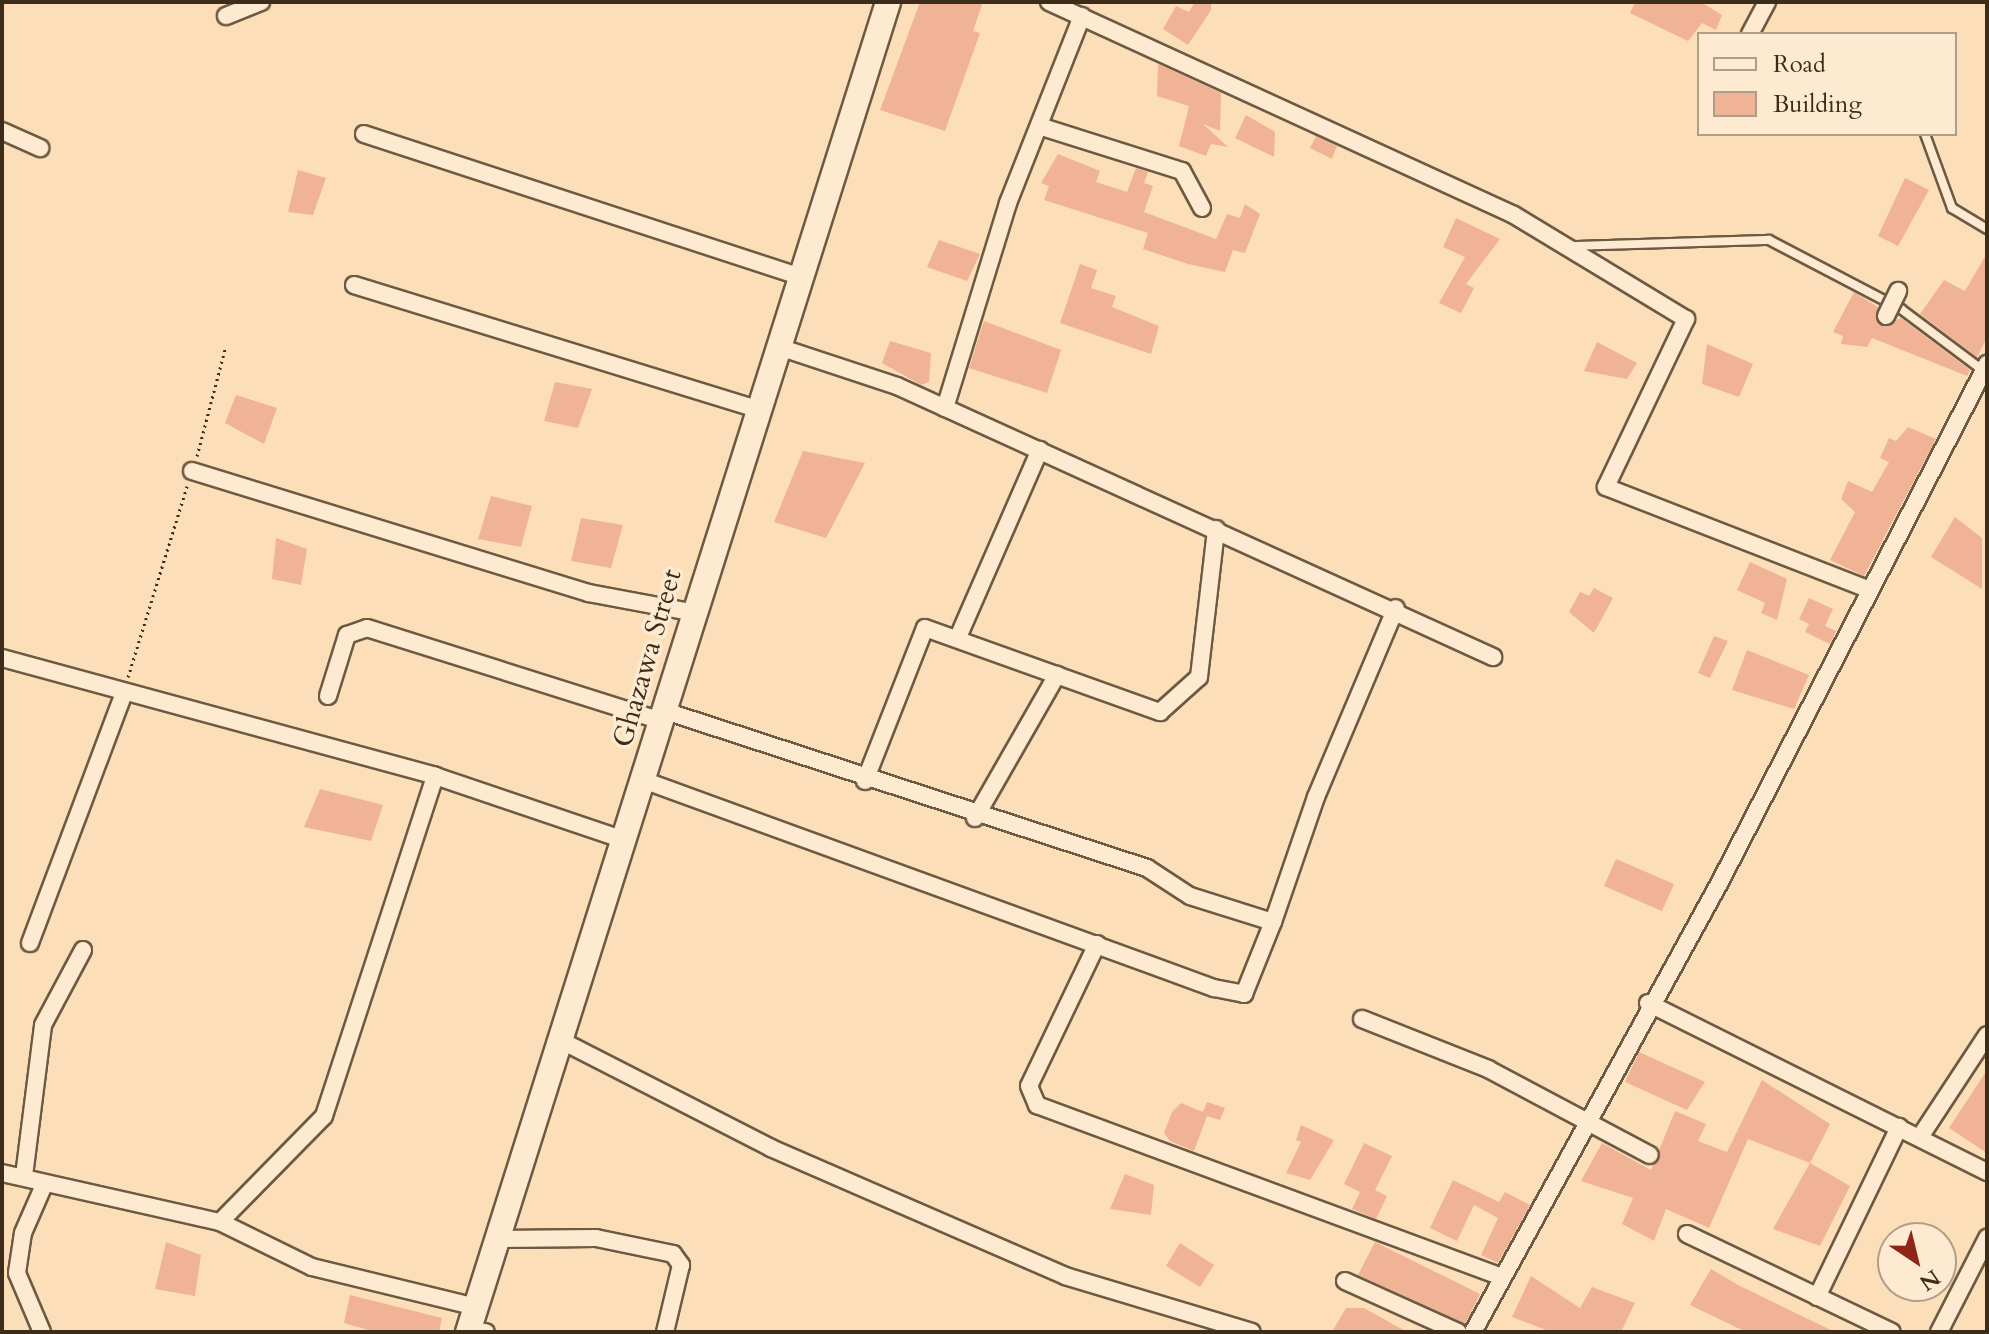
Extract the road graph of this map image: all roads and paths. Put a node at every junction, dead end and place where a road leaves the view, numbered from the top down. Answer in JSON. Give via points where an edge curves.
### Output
{"nodes":[{"id":1,"x":261,"y":2,"type":"edge"},
{"id":2,"x":888,"y":2,"type":"edge"},
{"id":3,"x":1049,"y":2,"type":"edge"},
{"id":4,"x":1767,"y":2,"type":"edge"},
{"id":5,"x":226,"y":16,"type":"dead end"},
{"id":6,"x":1082,"y":16,"type":"junction"},
{"id":7,"x":1752,"y":32,"type":"edge"},
{"id":8,"x":1039,"y":126,"type":"junction"},
{"id":9,"x":2,"y":131,"type":"edge"},
{"id":10,"x":364,"y":134,"type":"dead end"},
{"id":11,"x":1926,"y":136,"type":"edge"},
{"id":12,"x":40,"y":148,"type":"dead end"},
{"id":13,"x":1202,"y":208,"type":"dead end"},
{"id":14,"x":1987,"y":229,"type":"edge"},
{"id":15,"x":1564,"y":245,"type":"junction"},
{"id":16,"x":798,"y":276,"type":"junction"},
{"id":17,"x":354,"y":285,"type":"dead end"},
{"id":18,"x":1898,"y":291,"type":"dead end"},
{"id":19,"x":1886,"y":316,"type":"dead end"},
{"id":20,"x":776,"y":346,"type":"junction"},
{"id":21,"x":225,"y":349,"type":"dead end"},
{"id":22,"x":1985,"y":368,"type":"edge"},
{"id":23,"x":945,"y":408,"type":"junction"},
{"id":24,"x":757,"y":409,"type":"junction"},
{"id":25,"x":1040,"y":450,"type":"junction"},
{"id":26,"x":192,"y":471,"type":"junction"},
{"id":27,"x":1216,"y":529,"type":"junction"},
{"id":28,"x":1867,"y":589,"type":"junction"},
{"id":29,"x":1396,"y":608,"type":"junction"},
{"id":30,"x":691,"y":612,"type":"junction"},
{"id":31,"x":959,"y":635,"type":"junction"},
{"id":32,"x":1493,"y":657,"type":"dead end"},
{"id":33,"x":2,"y":658,"type":"edge"},
{"id":34,"x":1057,"y":675,"type":"junction"},
{"id":35,"x":124,"y":693,"type":"junction"},
{"id":36,"x":328,"y":696,"type":"dead end"},
{"id":37,"x":660,"y":715,"type":"junction"},
{"id":38,"x":435,"y":776,"type":"junction"},
{"id":39,"x":643,"y":780,"type":"junction"},
{"id":40,"x":865,"y":781,"type":"junction"},
{"id":41,"x":975,"y":818,"type":"junction"},
{"id":42,"x":624,"y":840,"type":"junction"},
{"id":43,"x":1273,"y":922,"type":"junction"},
{"id":44,"x":30,"y":943,"type":"dead end"},
{"id":45,"x":1097,"y":944,"type":"junction"},
{"id":46,"x":83,"y":950,"type":"dead end"},
{"id":47,"x":1648,"y":1003,"type":"junction"},
{"id":48,"x":1362,"y":1019,"type":"dead end"},
{"id":49,"x":1987,"y":1035,"type":"edge"},
{"id":50,"x":562,"y":1041,"type":"junction"},
{"id":51,"x":1585,"y":1121,"type":"junction"},
{"id":52,"x":1899,"y":1127,"type":"junction"},
{"id":53,"x":1920,"y":1137,"type":"junction"},
{"id":54,"x":1650,"y":1155,"type":"dead end"},
{"id":55,"x":1987,"y":1172,"type":"edge"},
{"id":56,"x":2,"y":1173,"type":"edge"},
{"id":57,"x":24,"y":1176,"type":"junction"},
{"id":58,"x":44,"y":1185,"type":"junction"},
{"id":59,"x":220,"y":1222,"type":"junction"},
{"id":60,"x":1687,"y":1234,"type":"dead end"},
{"id":61,"x":1987,"y":1238,"type":"edge"},
{"id":62,"x":499,"y":1239,"type":"junction"},
{"id":63,"x":1501,"y":1277,"type":"junction"},
{"id":64,"x":1345,"y":1281,"type":"dead end"},
{"id":65,"x":1817,"y":1297,"type":"junction"},
{"id":66,"x":475,"y":1325,"type":"edge"},
{"id":67,"x":42,"y":1332,"type":"edge"},
{"id":68,"x":665,"y":1332,"type":"edge"},
{"id":69,"x":1252,"y":1332,"type":"edge"},
{"id":70,"x":1458,"y":1332,"type":"edge"},
{"id":71,"x":1473,"y":1332,"type":"edge"},
{"id":72,"x":1892,"y":1332,"type":"edge"},
{"id":73,"x":1939,"y":1332,"type":"edge"}],
"edges":[{"from":1,"to":5,"type":"street"},
{"from":2,"to":16,"type":"main road","name":"Ghazawa Street"},
{"from":3,"to":6,"type":"street"},
{"from":4,"to":7,"type":"street"},
{"from":6,"to":8,"type":"street"},
{"from":6,"to":15,"type":"street","via":[[1514,215]]},
{"from":8,"to":13,"type":"street","via":[[1182,171]]},
{"from":8,"to":23,"type":"street"},
{"from":9,"to":12,"type":"street"},
{"from":10,"to":16,"type":"street"},
{"from":11,"to":14,"type":"lane","via":[[1952,208]]},
{"from":15,"to":22,"type":"lane","via":[[1769,240],[1901,309]]},
{"from":15,"to":28,"type":"street","via":[[1686,319],[1606,487]]},
{"from":16,"to":20,"type":"main road","name":"Ghazawa Street"},
{"from":17,"to":24,"type":"street"},
{"from":18,"to":19,"type":"street","bridge":true},
{"from":20,"to":23,"type":"street"},
{"from":20,"to":24,"type":"main road","name":"Ghazawa Street"},
{"from":21,"to":26,"type":"path"},
{"from":22,"to":28,"type":"street"},
{"from":23,"to":25,"type":"street"},
{"from":24,"to":30,"type":"main road","name":"Ghazawa Street"},
{"from":25,"to":27,"type":"street"},
{"from":25,"to":31,"type":"street"},
{"from":26,"to":30,"type":"street","via":[[589,593]]},
{"from":26,"to":35,"type":"path"},
{"from":27,"to":29,"type":"street"},
{"from":27,"to":34,"type":"street","via":[[1199,677],[1160,712]]},
{"from":28,"to":47,"type":"street","via":[[1739,845]]},
{"from":29,"to":32,"type":"street"},
{"from":29,"to":43,"type":"street","via":[[1316,797]]},
{"from":30,"to":37,"type":"main road","name":"Ghazawa Street"},
{"from":31,"to":34,"type":"street"},
{"from":31,"to":40,"type":"street","via":[[922,630]]},
{"from":33,"to":35,"type":"street"},
{"from":34,"to":41,"type":"street"},
{"from":35,"to":38,"type":"street"},
{"from":35,"to":44,"type":"street"},
{"from":36,"to":37,"type":"street","via":[[347,635],[367,628]]},
{"from":37,"to":39,"type":"main road","name":"Ghazawa Street"},
{"from":37,"to":40,"type":"street"},
{"from":38,"to":42,"type":"street"},
{"from":38,"to":59,"type":"street","via":[[324,1116]]},
{"from":39,"to":42,"type":"main road","name":"Ghazawa Street"},
{"from":39,"to":45,"type":"street"},
{"from":40,"to":41,"type":"street"},
{"from":41,"to":43,"type":"street","via":[[1147,868],[1190,896]]},
{"from":42,"to":50,"type":"main road","name":"Ghazawa Street"},
{"from":43,"to":45,"type":"street","via":[[1244,994]]},
{"from":45,"to":63,"type":"street","via":[[1029,1086],[1037,1105]]},
{"from":46,"to":57,"type":"street","via":[[43,1025]]},
{"from":47,"to":51,"type":"street"},
{"from":47,"to":52,"type":"street"},
{"from":48,"to":51,"type":"street","via":[[1488,1069]]},
{"from":49,"to":53,"type":"street"},
{"from":50,"to":62,"type":"main road","name":"Ghazawa Street"},
{"from":50,"to":69,"type":"street","via":[[771,1148],[1065,1276]]},
{"from":51,"to":54,"type":"street"},
{"from":51,"to":63,"type":"street"},
{"from":52,"to":53,"type":"street"},
{"from":52,"to":65,"type":"street"},
{"from":53,"to":55,"type":"street"},
{"from":56,"to":57,"type":"street"},
{"from":57,"to":58,"type":"street"},
{"from":58,"to":59,"type":"street"},
{"from":58,"to":67,"type":"street","via":[[23,1233],[17,1273]]},
{"from":59,"to":66,"type":"street","via":[[312,1267]]},
{"from":60,"to":65,"type":"street"},
{"from":61,"to":73,"type":"street"},
{"from":62,"to":66,"type":"main road","name":"Ghazawa Street"},
{"from":62,"to":68,"type":"street","via":[[596,1238],[673,1254],[681,1265]]},
{"from":63,"to":71,"type":"street"},
{"from":64,"to":70,"type":"street"},
{"from":65,"to":72,"type":"street"}]}
